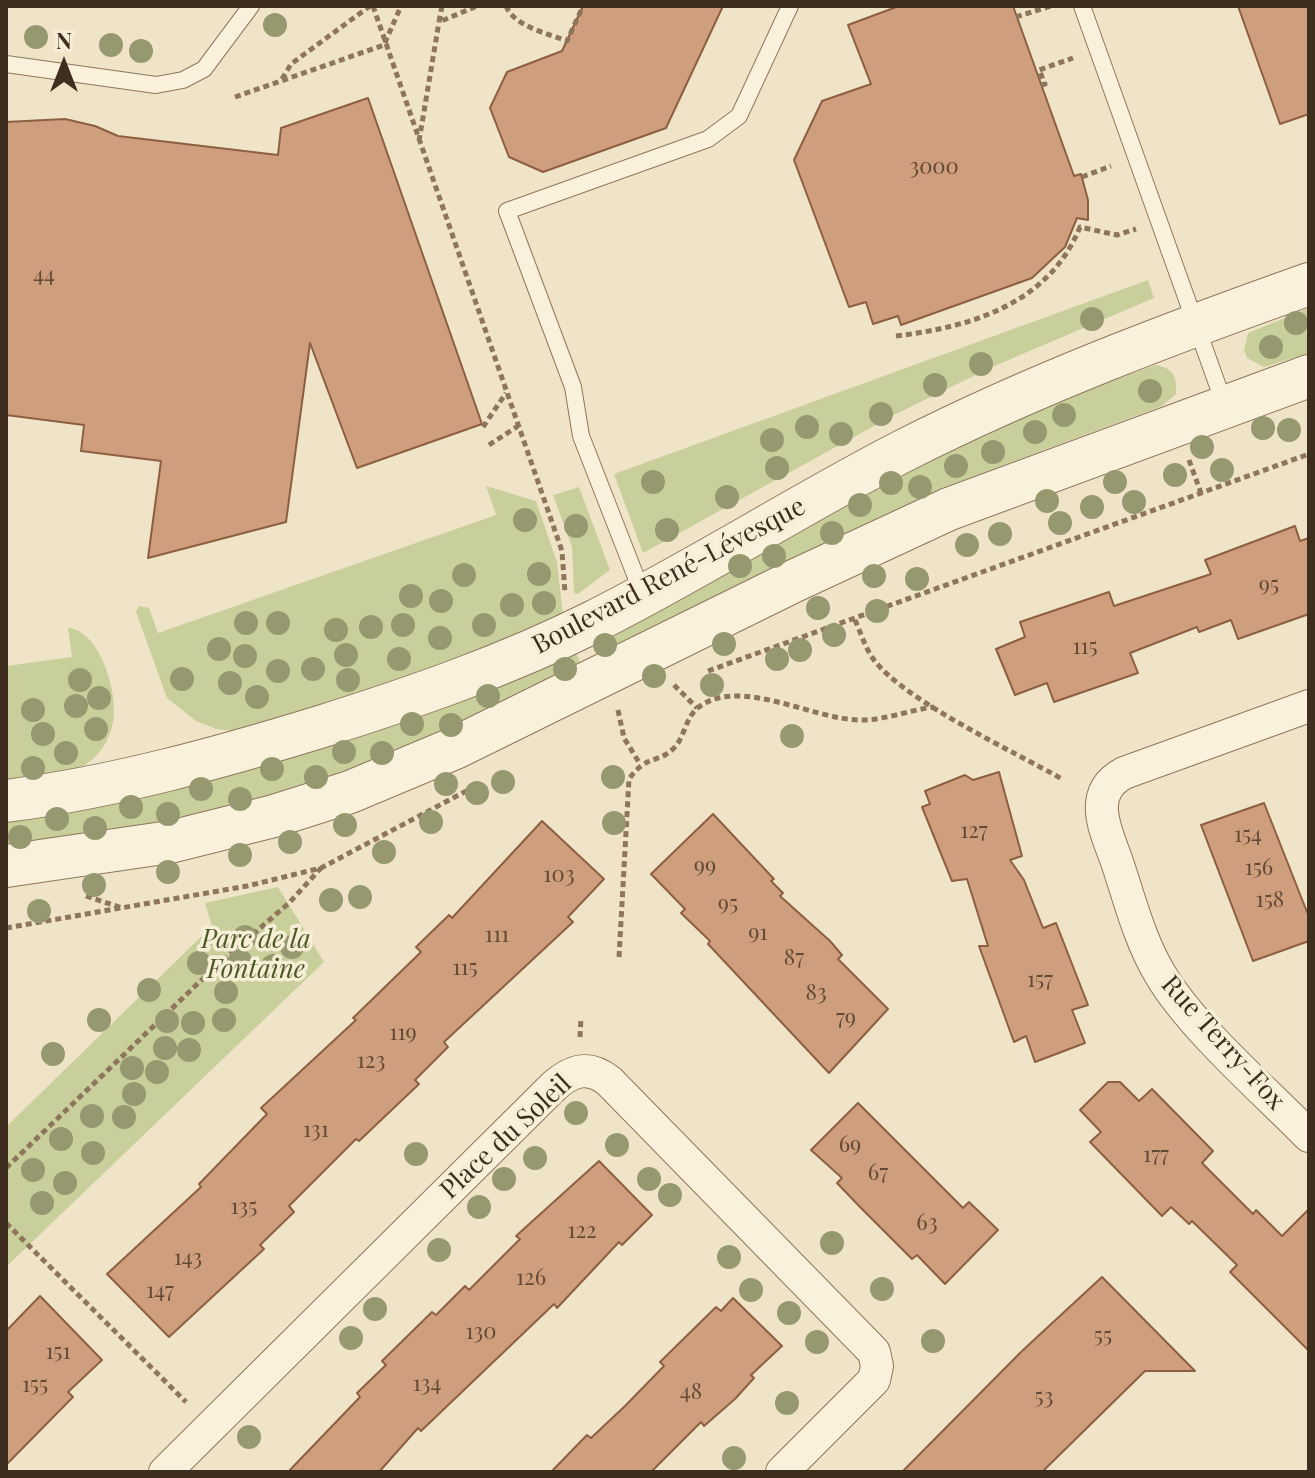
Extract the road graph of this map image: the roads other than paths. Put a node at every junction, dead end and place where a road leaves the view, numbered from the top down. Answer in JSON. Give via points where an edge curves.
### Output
{"nodes":[{"id":1,"x":251,"y":6,"type":"edge"},
{"id":2,"x":790,"y":6,"type":"edge"},
{"id":3,"x":1082,"y":6,"type":"edge"},
{"id":4,"x":6,"y":64,"type":"edge"},
{"id":5,"x":1309,"y":284,"type":"edge"},
{"id":6,"x":1196,"y":324,"type":"junction"},
{"id":7,"x":1309,"y":376,"type":"edge"},
{"id":8,"x":1225,"y":406,"type":"junction"},
{"id":9,"x":644,"y":596,"type":"junction"},
{"id":10,"x":1309,"y":706,"type":"edge"},
{"id":11,"x":6,"y":801,"type":"edge"},
{"id":12,"x":6,"y":866,"type":"edge"},
{"id":13,"x":1309,"y":1136,"type":"edge"},
{"id":14,"x":165,"y":1472,"type":"edge"},
{"id":15,"x":782,"y":1472,"type":"edge"}],
"edges":[{"from":1,"to":4,"type":"lane","via":[[204,69],[183,80],[156,85]]},
{"from":2,"to":9,"type":"lane","via":[[731,125],[708,139],[507,211],[573,387],[586,450]]},
{"from":3,"to":6,"type":"lane"},
{"from":5,"to":6,"type":"street","name":"Boulevard René-Lévesque"},
{"from":6,"to":8,"type":"lane"},
{"from":6,"to":9,"type":"street","name":"Boulevard René-Lévesque","via":[[1077,370],[901,452]]},
{"from":7,"to":8,"type":"street"},
{"from":8,"to":12,"type":"street","via":[[935,515],[469,741],[350,792],[170,842]]},
{"from":9,"to":11,"type":"street","name":"Boulevard René-Lévesque","via":[[526,653],[350,717],[162,772]]},
{"from":10,"to":13,"type":"street","name":"Rue Terry-Fox","via":[[1124,773],[1106,788],[1101,811],[1161,976]]},
{"from":14,"to":15,"type":"street","name":"Place du Soleil","via":[[553,1087],[565,1076],[588,1071],[609,1081],[874,1352],[874,1380]]}]}
